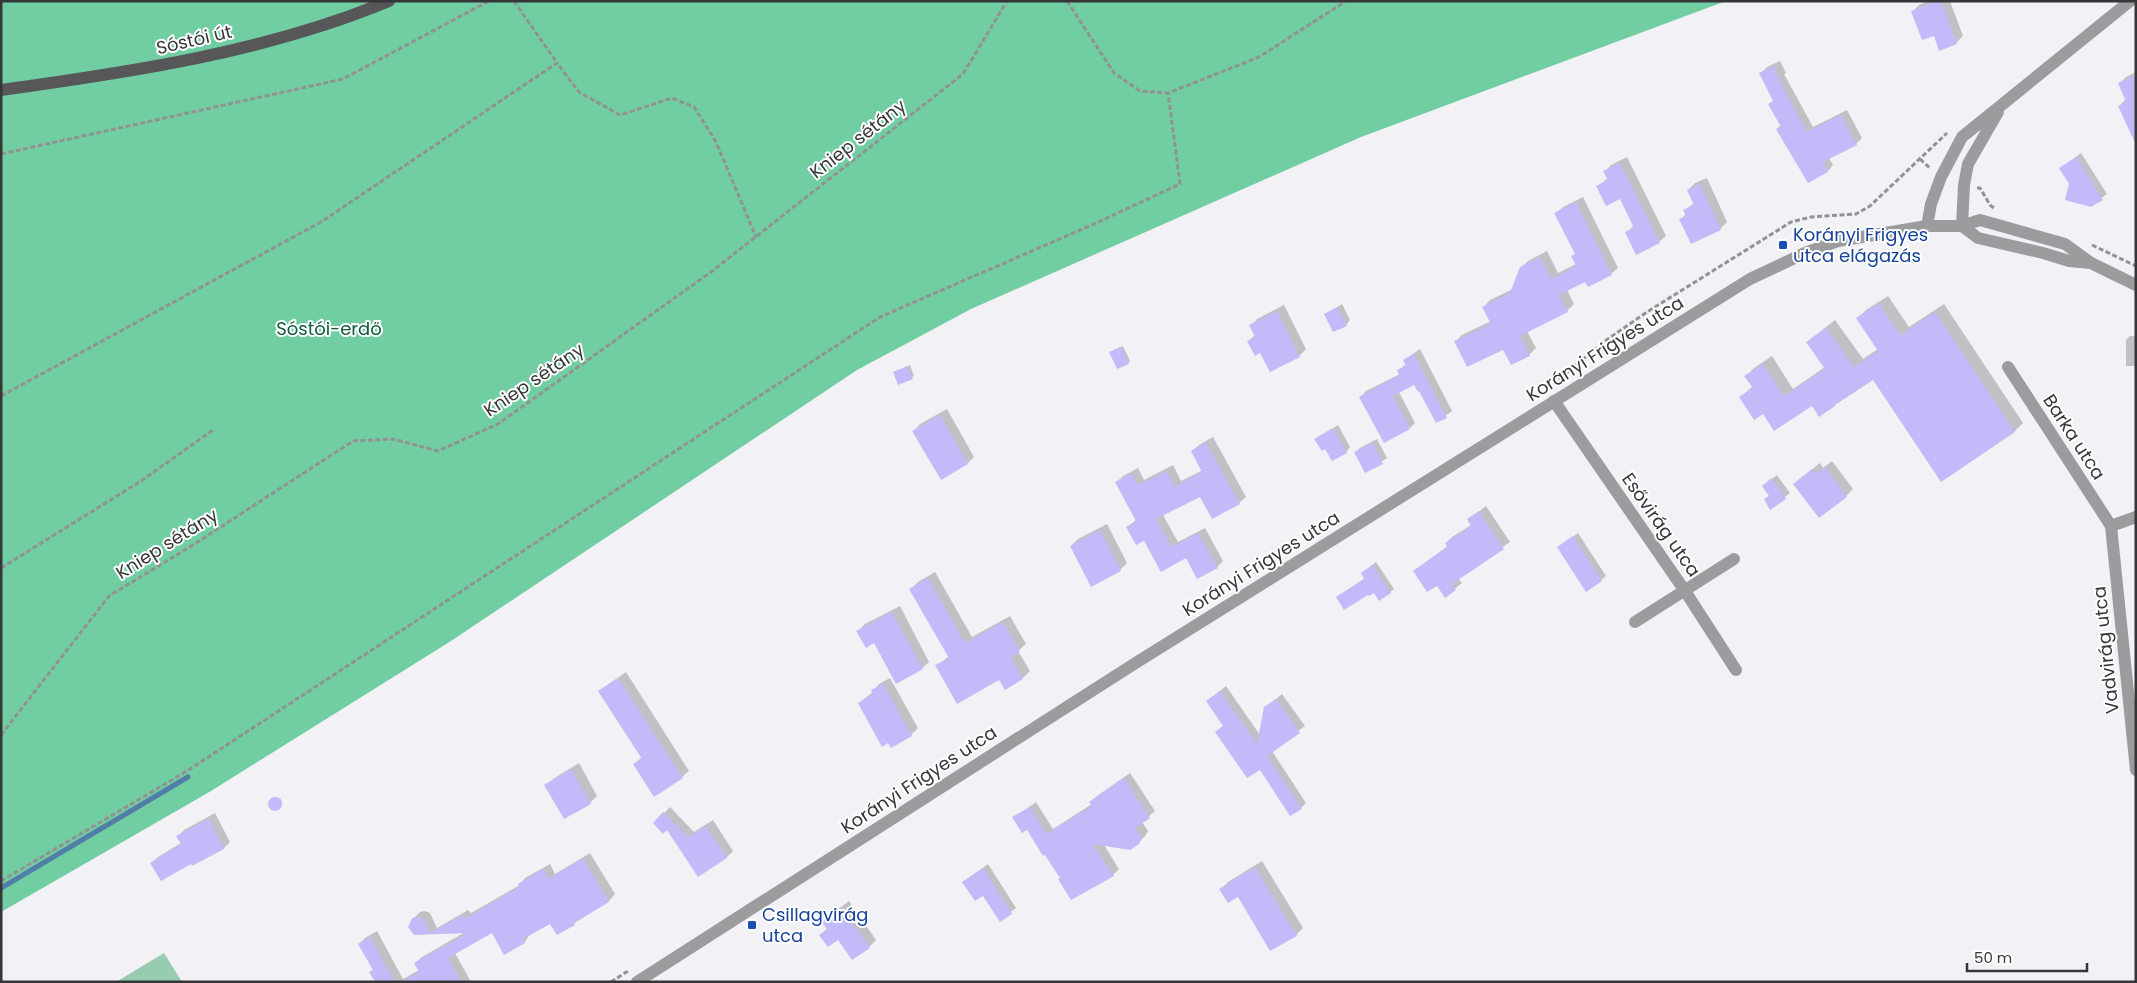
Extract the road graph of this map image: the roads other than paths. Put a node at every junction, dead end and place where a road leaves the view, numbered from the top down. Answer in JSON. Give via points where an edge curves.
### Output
{"nodes":[{"id":1,"x":389,"y":1,"type":"edge"},
{"id":2,"x":2130,"y":1,"type":"edge"},
{"id":3,"x":1,"y":90,"type":"edge"},
{"id":4,"x":2003,"y":104,"type":"junction"},
{"id":5,"x":1926,"y":226,"type":"junction"},
{"id":6,"x":1962,"y":226,"type":"junction"},
{"id":7,"x":2091,"y":263,"type":"junction"},
{"id":8,"x":2136,"y":285,"type":"edge"},
{"id":9,"x":2008,"y":367,"type":"dead end"},
{"id":10,"x":1554,"y":401,"type":"junction"},
{"id":11,"x":2136,"y":517,"type":"edge"},
{"id":12,"x":2112,"y":526,"type":"junction"},
{"id":13,"x":1734,"y":559,"type":"dead end"},
{"id":14,"x":1685,"y":591,"type":"junction"},
{"id":15,"x":1635,"y":622,"type":"dead end"},
{"id":16,"x":1736,"y":670,"type":"dead end"},
{"id":17,"x":2136,"y":770,"type":"edge"},
{"id":18,"x":637,"y":982,"type":"edge"}],
"edges":[{"from":1,"to":3,"type":"main road","name":"Sóstói út","via":[[317,27],[186,61]]},
{"from":2,"to":4,"type":"street"},
{"from":4,"to":5,"type":"street","via":[[1962,137],[1941,177]]},
{"from":4,"to":6,"type":"street","via":[[1968,164]]},
{"from":5,"to":6,"type":"street","name":"Korányi Frigyes utca"},
{"from":5,"to":10,"type":"street","name":"Korányi Frigyes utca","via":[[1838,241],[1805,253],[1750,279]]},
{"from":6,"to":7,"type":"street","via":[[1978,238],[1993,243]]},
{"from":6,"to":7,"type":"street","name":"Korányi Frigyes utca","via":[[1980,220],[2039,235],[2065,244]]},
{"from":7,"to":8,"type":"street"},
{"from":9,"to":12,"type":"street","name":"Barka utca"},
{"from":10,"to":14,"type":"street","name":"Esővirág utca"},
{"from":10,"to":18,"type":"street","name":"Korányi Frigyes utca","via":[[1134,664]]},
{"from":11,"to":12,"type":"street"},
{"from":12,"to":17,"type":"street","name":"Vadvirág utca"},
{"from":13,"to":14,"type":"street"},
{"from":14,"to":15,"type":"street"},
{"from":14,"to":16,"type":"street","name":"Esővirág utca"}]}
